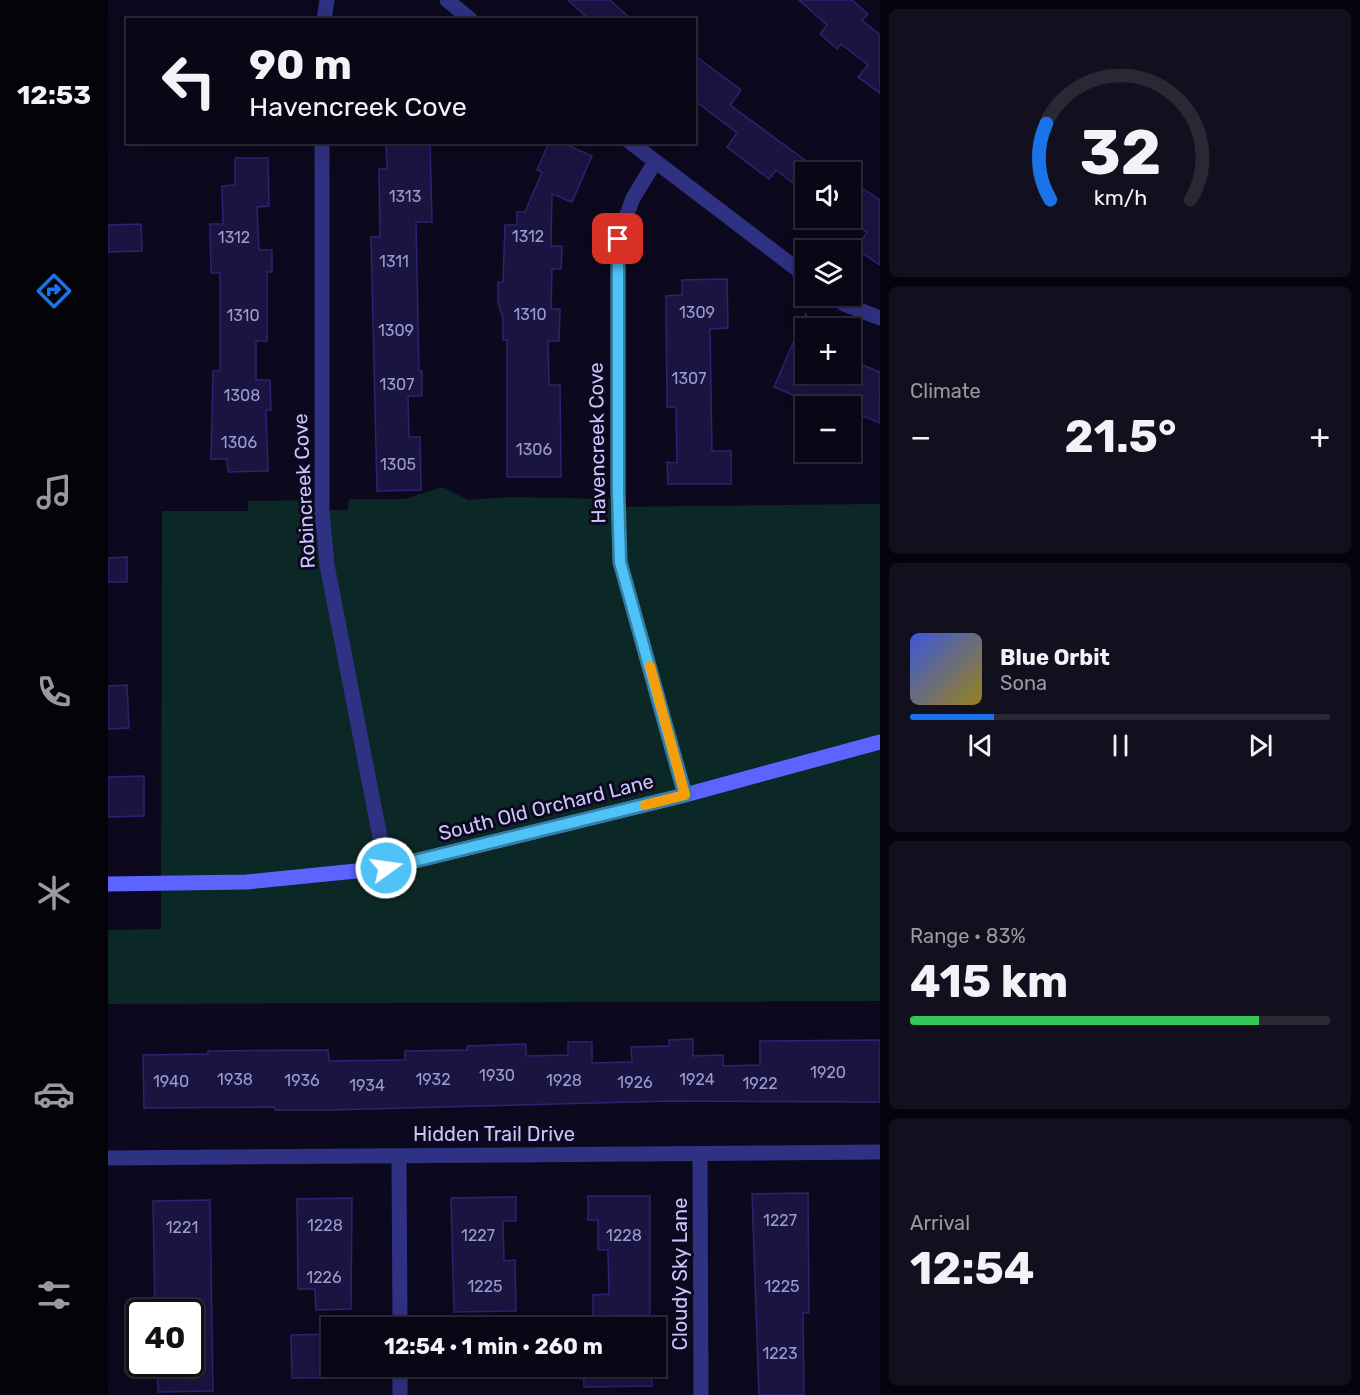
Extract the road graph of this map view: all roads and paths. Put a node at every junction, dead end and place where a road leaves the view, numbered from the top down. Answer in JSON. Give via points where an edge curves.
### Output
{"nodes":[{"id":1,"x":327,"y":0,"type":"edge"},
{"id":2,"x":447,"y":0,"type":"edge"},
{"id":3,"x":324,"y":18,"type":"edge"},
{"id":4,"x":469,"y":18,"type":"edge"},
{"id":5,"x":322,"y":144,"type":"edge"},
{"id":6,"x":633,"y":144,"type":"edge"},
{"id":7,"x":656,"y":162,"type":"junction"},
{"id":8,"x":795,"y":268,"type":"edge"},
{"id":9,"x":849,"y":306,"type":"edge"},
{"id":10,"x":880,"y":318,"type":"edge"},
{"id":11,"x":880,"y":742,"type":"edge"},
{"id":12,"x":685,"y":795,"type":"junction"},
{"id":13,"x":386,"y":868,"type":"junction"},
{"id":14,"x":108,"y":884,"type":"edge"},
{"id":15,"x":880,"y":1152,"type":"edge"},
{"id":16,"x":700,"y":1154,"type":"junction"},
{"id":17,"x":399,"y":1156,"type":"junction"},
{"id":18,"x":108,"y":1158,"type":"edge"},
{"id":19,"x":400,"y":1317,"type":"edge"},
{"id":20,"x":400,"y":1377,"type":"edge"},
{"id":21,"x":400,"y":1395,"type":"edge"},
{"id":22,"x":701,"y":1395,"type":"edge"}],
"edges":[{"from":1,"to":3,"type":"street"},
{"from":2,"to":4,"type":"street"},
{"from":5,"to":13,"type":"street","name":"Robincreek Cove","via":[[322,511],[327,565]]},
{"from":6,"to":7,"type":"street"},
{"from":7,"to":8,"type":"street"},
{"from":7,"to":12,"type":"street","name":"Havencreek Cove","via":[[633,198],[618,239],[620,562]]},
{"from":9,"to":10,"type":"street"},
{"from":11,"to":12,"type":"street","name":"South Old Orchard Lane"},
{"from":12,"to":13,"type":"street","name":"South Old Orchard Lane"},
{"from":13,"to":14,"type":"street","name":"South Old Orchard Lane","via":[[247,882]]},
{"from":15,"to":16,"type":"street","name":"Hidden Trail Drive"},
{"from":16,"to":17,"type":"street","name":"Hidden Trail Drive"},
{"from":16,"to":22,"type":"street","name":"Cloudy Sky Lane"},
{"from":17,"to":18,"type":"street","name":"Hidden Trail Drive"},
{"from":17,"to":19,"type":"street"},
{"from":20,"to":21,"type":"street"}]}
